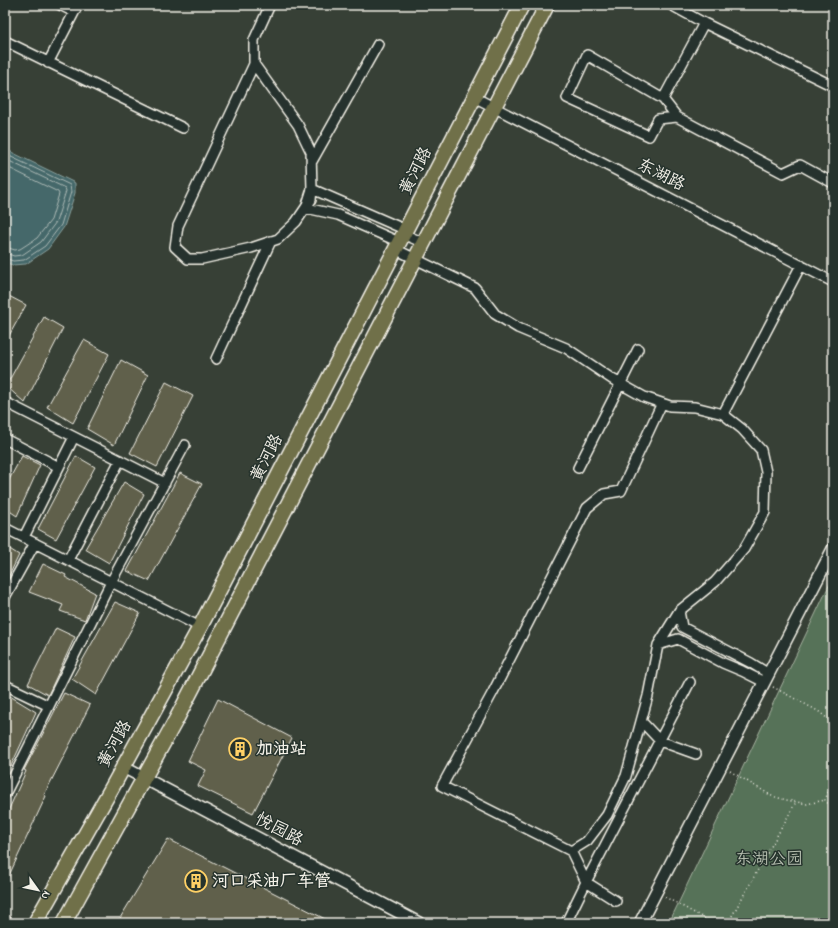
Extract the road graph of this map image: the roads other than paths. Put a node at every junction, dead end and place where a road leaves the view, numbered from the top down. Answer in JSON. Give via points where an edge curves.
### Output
{"nodes":[{"id":1,"x":60,"y":5,"type":"edge"},
{"id":2,"x":270,"y":5,"type":"edge"},
{"id":3,"x":522,"y":5,"type":"edge"},
{"id":4,"x":547,"y":5,"type":"edge"},
{"id":5,"x":671,"y":5,"type":"edge"},
{"id":6,"x":76,"y":8,"type":"edge"},
{"id":7,"x":704,"y":23,"type":"junction"},
{"id":8,"x":5,"y":41,"type":"edge"},
{"id":9,"x":378,"y":44,"type":"dead end"},
{"id":10,"x":48,"y":63,"type":"junction"},
{"id":11,"x":254,"y":64,"type":"junction"},
{"id":12,"x":833,"y":86,"type":"edge"},
{"id":13,"x":474,"y":97,"type":"junction"},
{"id":14,"x":663,"y":99,"type":"junction"},
{"id":15,"x":494,"y":107,"type":"junction"},
{"id":16,"x":677,"y":117,"type":"junction"},
{"id":17,"x":183,"y":128,"type":"dead end"},
{"id":18,"x":311,"y":163,"type":"junction"},
{"id":19,"x":833,"y":183,"type":"edge"},
{"id":20,"x":312,"y":189,"type":"junction"},
{"id":21,"x":306,"y":208,"type":"junction"},
{"id":22,"x":401,"y":239,"type":"junction"},
{"id":23,"x":271,"y":241,"type":"junction"},
{"id":24,"x":424,"y":243,"type":"junction"},
{"id":25,"x":415,"y":259,"type":"junction"},
{"id":26,"x":801,"y":265,"type":"junction"},
{"id":27,"x":833,"y":282,"type":"edge"},
{"id":28,"x":638,"y":349,"type":"dead end"},
{"id":29,"x":216,"y":359,"type":"dead end"},
{"id":30,"x":621,"y":384,"type":"junction"},
{"id":31,"x":5,"y":402,"type":"edge"},
{"id":32,"x":662,"y":403,"type":"junction"},
{"id":33,"x":723,"y":414,"type":"junction"},
{"id":34,"x":74,"y":437,"type":"junction"},
{"id":35,"x":5,"y":439,"type":"edge"},
{"id":36,"x":186,"y":445,"type":"dead end"},
{"id":37,"x":120,"y":460,"type":"junction"},
{"id":38,"x":59,"y":467,"type":"junction"},
{"id":39,"x":578,"y":468,"type":"dead end"},
{"id":40,"x":165,"y":483,"type":"junction"},
{"id":41,"x":5,"y":528,"type":"edge"},
{"id":42,"x":24,"y":538,"type":"junction"},
{"id":43,"x":35,"y":543,"type":"junction"},
{"id":44,"x":833,"y":549,"type":"edge"},
{"id":45,"x":68,"y":560,"type":"junction"},
{"id":46,"x":111,"y":582,"type":"junction"},
{"id":47,"x":5,"y":597,"type":"edge"},
{"id":48,"x":679,"y":611,"type":"junction"},
{"id":49,"x":200,"y":627,"type":"junction"},
{"id":50,"x":658,"y":644,"type":"junction"},
{"id":51,"x":766,"y":678,"type":"junction"},
{"id":52,"x":690,"y":682,"type":"dead end"},
{"id":53,"x":5,"y":685,"type":"edge"},
{"id":54,"x":49,"y":706,"type":"junction"},
{"id":55,"x":644,"y":724,"type":"dead end"},
{"id":56,"x":660,"y":741,"type":"junction"},
{"id":57,"x":696,"y":754,"type":"dead end"},
{"id":58,"x":123,"y":767,"type":"junction"},
{"id":59,"x":144,"y":778,"type":"junction"},
{"id":60,"x":5,"y":794,"type":"edge"},
{"id":61,"x":571,"y":851,"type":"junction"},
{"id":62,"x":586,"y":882,"type":"junction"},
{"id":63,"x":616,"y":901,"type":"dead end"},
{"id":64,"x":5,"y":921,"type":"edge"},
{"id":65,"x":8,"y":923,"type":"edge"},
{"id":66,"x":35,"y":923,"type":"edge"},
{"id":67,"x":64,"y":923,"type":"edge"},
{"id":68,"x":419,"y":923,"type":"edge"},
{"id":69,"x":566,"y":923,"type":"edge"},
{"id":70,"x":640,"y":923,"type":"edge"}],
"edges":[{"from":1,"to":6,"type":"street"},
{"from":2,"to":11,"type":"street","via":[[254,40]]},
{"from":3,"to":13,"type":"main road","name":"黄河路"},
{"from":4,"to":15,"type":"main road"},
{"from":5,"to":7,"type":"street"},
{"from":6,"to":10,"type":"street"},
{"from":7,"to":12,"type":"street"},
{"from":7,"to":14,"type":"street"},
{"from":8,"to":10,"type":"street"},
{"from":9,"to":18,"type":"street"},
{"from":10,"to":17,"type":"street"},
{"from":11,"to":18,"type":"street","via":[[298,125],[310,152]]},
{"from":11,"to":23,"type":"street","via":[[178,226],[175,247],[188,259],[202,260]]},
{"from":13,"to":15,"type":"street","name":"东湖路"},
{"from":13,"to":22,"type":"main road","name":"黄河路"},
{"from":14,"to":16,"type":"street"},
{"from":14,"to":16,"type":"street","via":[[587,54],[567,98],[650,136],[658,119]]},
{"from":15,"to":24,"type":"main road"},
{"from":15,"to":26,"type":"street","name":"东湖路"},
{"from":16,"to":19,"type":"street","via":[[783,173],[800,166]]},
{"from":18,"to":20,"type":"street"},
{"from":20,"to":21,"type":"street","via":[[311,200]]},
{"from":20,"to":22,"type":"street"},
{"from":21,"to":22,"type":"street","via":[[338,215]]},
{"from":21,"to":23,"type":"street","via":[[278,239]]},
{"from":22,"to":24,"type":"street"},
{"from":22,"to":25,"type":"street"},
{"from":22,"to":49,"type":"main road","name":"黄河路"},
{"from":23,"to":29,"type":"street"},
{"from":24,"to":25,"type":"main road"},
{"from":25,"to":30,"type":"street","via":[[475,288],[495,314],[518,328],[566,348]]},
{"from":25,"to":59,"type":"main road"},
{"from":26,"to":27,"type":"street","name":"东湖路"},
{"from":26,"to":33,"type":"street"},
{"from":28,"to":30,"type":"street"},
{"from":30,"to":32,"type":"street","via":[[644,397]]},
{"from":30,"to":39,"type":"street"},
{"from":31,"to":34,"type":"street"},
{"from":32,"to":33,"type":"street","via":[[670,406],[696,407]]},
{"from":32,"to":61,"type":"street","via":[[621,491],[604,494],[587,508],[442,786]]},
{"from":33,"to":48,"type":"street","via":[[742,429],[761,450],[766,472],[765,512],[744,549],[715,582]]},
{"from":34,"to":37,"type":"street"},
{"from":34,"to":38,"type":"street"},
{"from":35,"to":38,"type":"street"},
{"from":36,"to":40,"type":"street"},
{"from":37,"to":40,"type":"street"},
{"from":37,"to":45,"type":"street"},
{"from":38,"to":42,"type":"street"},
{"from":40,"to":46,"type":"street"},
{"from":41,"to":42,"type":"street"},
{"from":42,"to":43,"type":"street"},
{"from":43,"to":45,"type":"street"},
{"from":43,"to":47,"type":"street"},
{"from":44,"to":51,"type":"street"},
{"from":45,"to":46,"type":"street"},
{"from":46,"to":49,"type":"street"},
{"from":46,"to":54,"type":"street"},
{"from":48,"to":50,"type":"street"},
{"from":48,"to":51,"type":"street","via":[[682,627],[751,663]]},
{"from":49,"to":58,"type":"main road","name":"黄河路"},
{"from":50,"to":51,"type":"street","via":[[678,639],[723,663]]},
{"from":50,"to":61,"type":"street","via":[[648,696],[626,776],[607,815],[587,841]]},
{"from":51,"to":70,"type":"street"},
{"from":52,"to":56,"type":"street"},
{"from":53,"to":54,"type":"street"},
{"from":54,"to":60,"type":"street"},
{"from":55,"to":56,"type":"street"},
{"from":56,"to":57,"type":"street"},
{"from":56,"to":62,"type":"street"},
{"from":58,"to":59,"type":"street","name":"悦园路"},
{"from":58,"to":66,"type":"main road","name":"黄河路"},
{"from":59,"to":67,"type":"main road"},
{"from":59,"to":68,"type":"street","name":"悦园路"},
{"from":61,"to":62,"type":"street"},
{"from":62,"to":63,"type":"street"},
{"from":62,"to":69,"type":"street"},
{"from":64,"to":65,"type":"street"}]}
